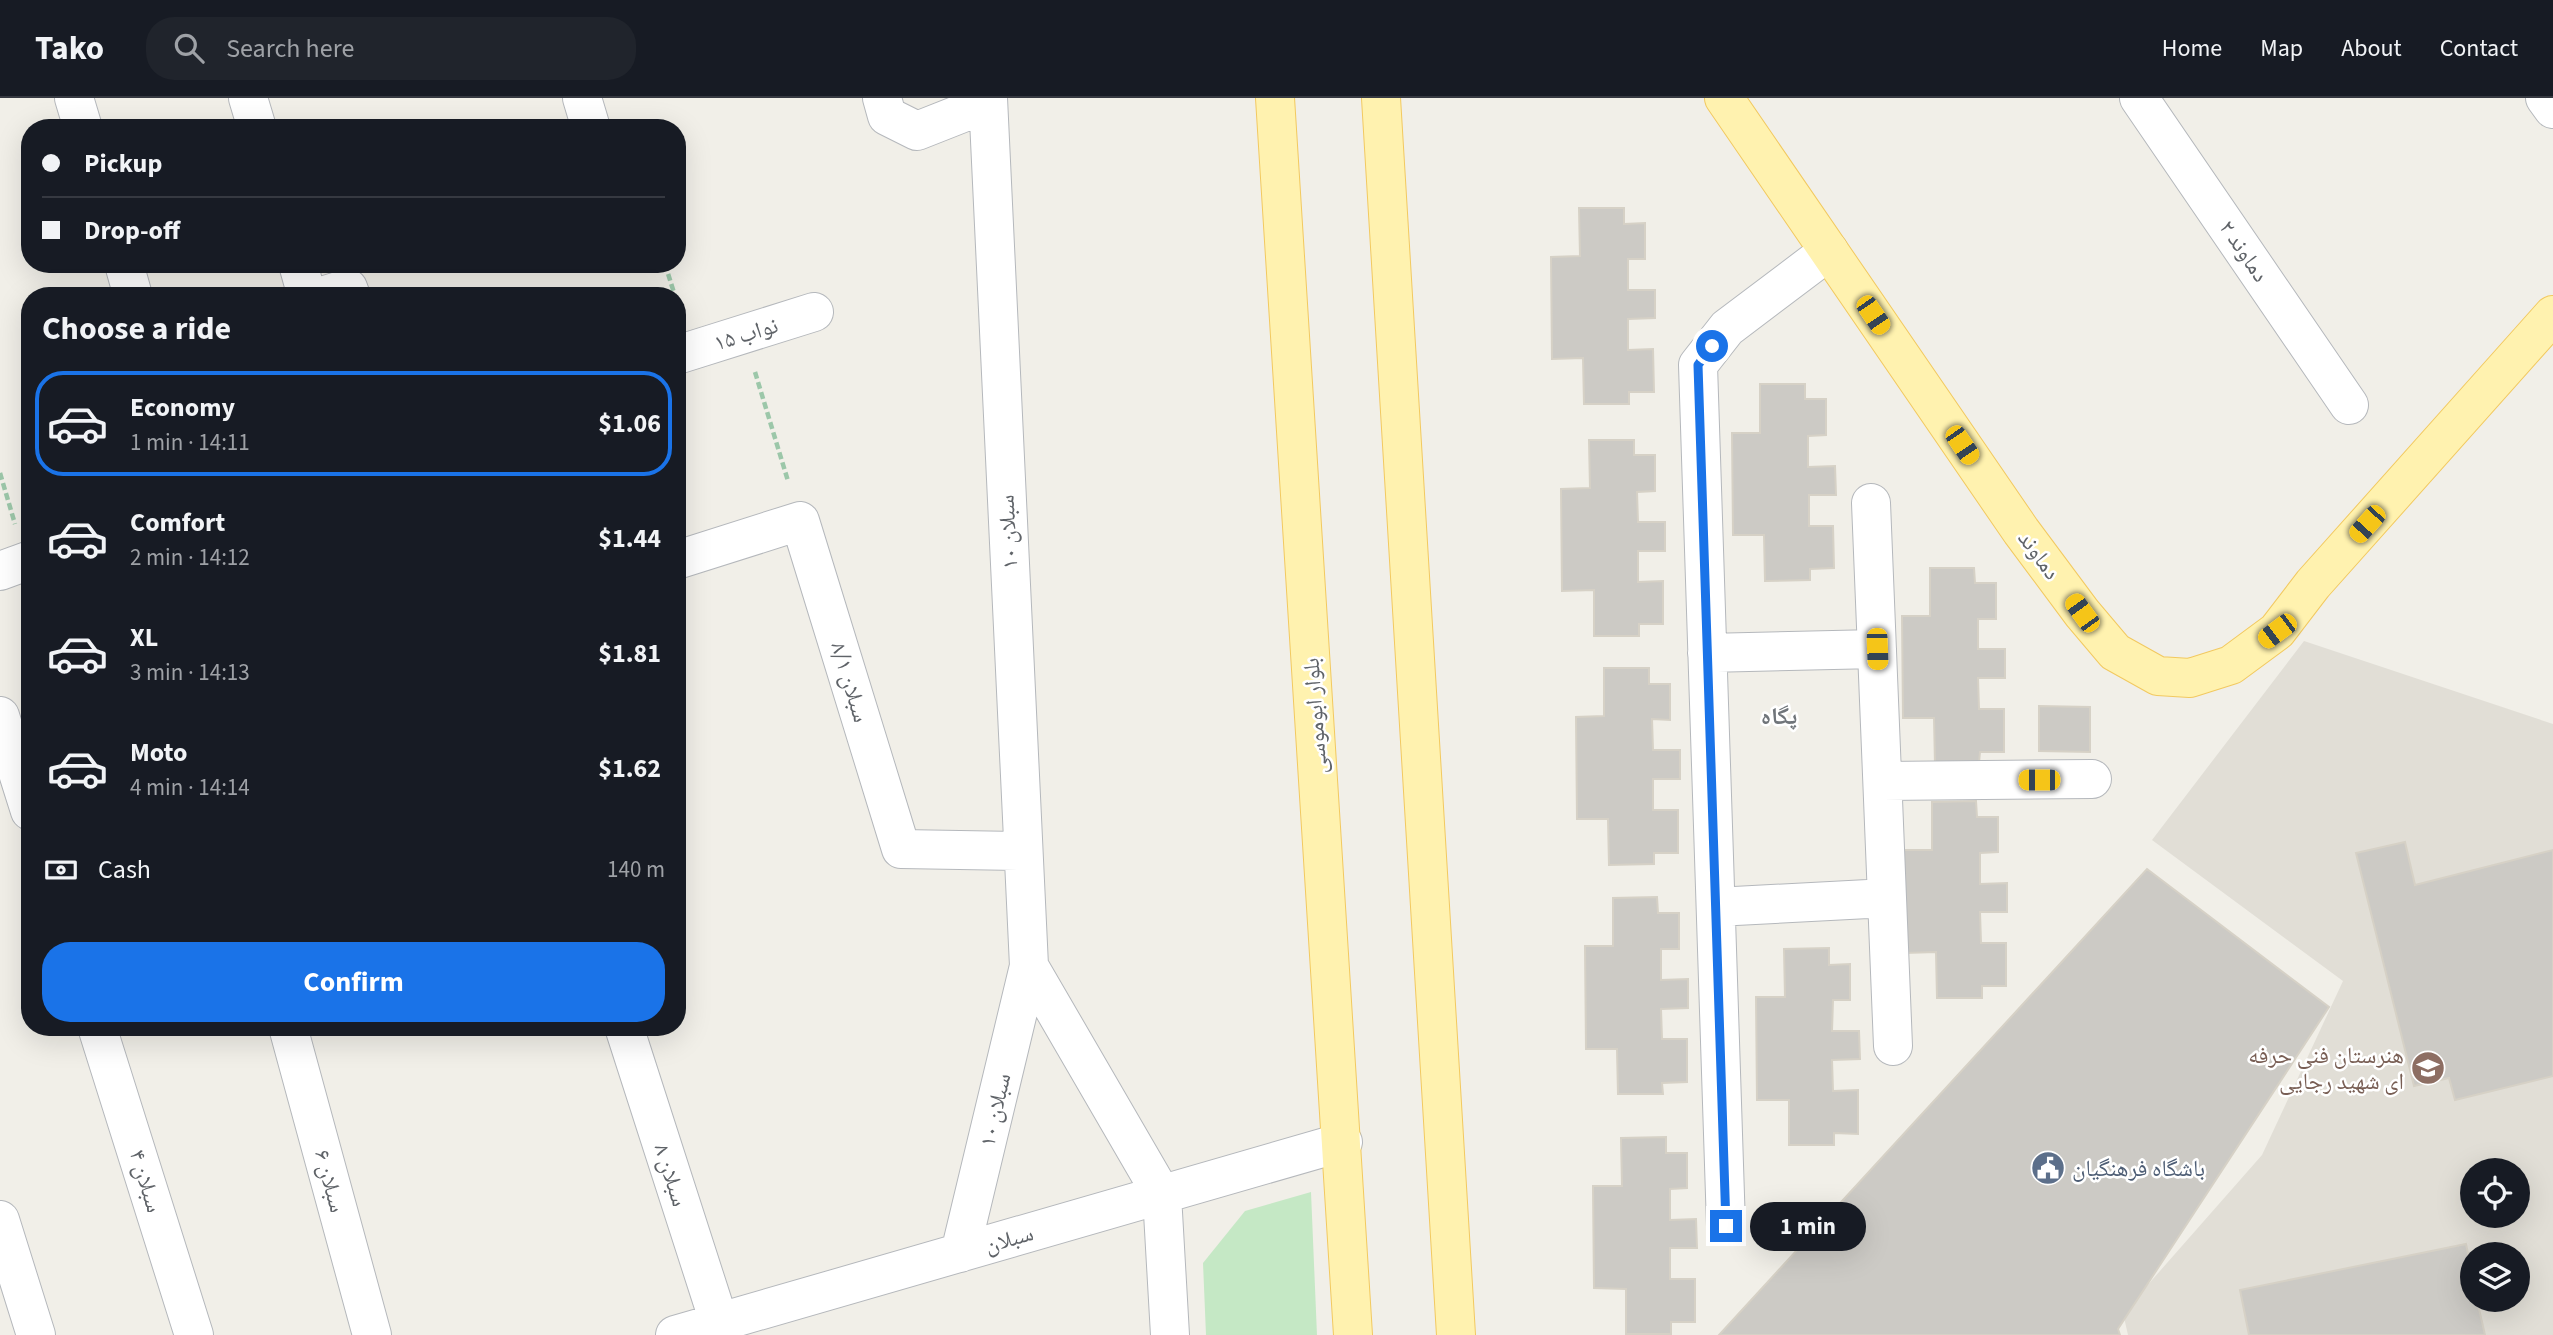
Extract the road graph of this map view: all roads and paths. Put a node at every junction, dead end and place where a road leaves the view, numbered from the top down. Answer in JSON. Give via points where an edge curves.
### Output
{"nodes":[{"id":1,"x":74,"y":98,"type":"edge"},
{"id":2,"x":248,"y":98,"type":"edge"},
{"id":3,"x":582,"y":98,"type":"edge"},
{"id":4,"x":882,"y":98,"type":"edge"},
{"id":5,"x":1275,"y":98,"type":"edge"},
{"id":6,"x":1381,"y":98,"type":"edge"},
{"id":7,"x":1724,"y":98,"type":"edge"},
{"id":8,"x":2139,"y":98,"type":"edge"},
{"id":9,"x":2545,"y":98,"type":"edge"},
{"id":10,"x":988,"y":100,"type":"edge"},
{"id":11,"x":2553,"y":109,"type":"edge"},
{"id":12,"x":80,"y":119,"type":"edge"},
{"id":13,"x":254,"y":119,"type":"edge"},
{"id":14,"x":588,"y":119,"type":"edge"},
{"id":15,"x":1829,"y":251,"type":"junction"},
{"id":16,"x":814,"y":312,"type":"dead end"},
{"id":17,"x":2553,"y":315,"type":"edge"},
{"id":18,"x":744,"y":334,"type":"junction"},
{"id":19,"x":686,"y":352,"type":"edge"},
{"id":20,"x":2349,"y":405,"type":"dead end"},
{"id":21,"x":0,"y":473,"type":"edge"},
{"id":22,"x":1871,"y":503,"type":"dead end"},
{"id":23,"x":800,"y":521,"type":"junction"},
{"id":24,"x":686,"y":557,"type":"edge"},
{"id":25,"x":19,"y":564,"type":"edge"},
{"id":26,"x":1877,"y":649,"type":"junction"},
{"id":27,"x":1707,"y":653,"type":"junction"},
{"id":28,"x":0,"y":716,"type":"edge"},
{"id":29,"x":2092,"y":779,"type":"dead end"},
{"id":30,"x":1882,"y":780,"type":"junction"},
{"id":31,"x":21,"y":782,"type":"edge"},
{"id":32,"x":1023,"y":851,"type":"junction"},
{"id":33,"x":1887,"y":898,"type":"junction"},
{"id":34,"x":1716,"y":907,"type":"junction"},
{"id":35,"x":1029,"y":967,"type":"junction"},
{"id":36,"x":100,"y":1036,"type":"edge"},
{"id":37,"x":290,"y":1036,"type":"edge"},
{"id":38,"x":627,"y":1036,"type":"edge"},
{"id":39,"x":1893,"y":1046,"type":"dead end"},
{"id":40,"x":1343,"y":1142,"type":"junction"},
{"id":41,"x":1162,"y":1195,"type":"junction"},
{"id":42,"x":0,"y":1220,"type":"edge"},
{"id":43,"x":1726,"y":1226,"type":"dead end"},
{"id":44,"x":960,"y":1253,"type":"junction"},
{"id":45,"x":719,"y":1322,"type":"junction"},
{"id":46,"x":36,"y":1335,"type":"edge"},
{"id":47,"x":194,"y":1335,"type":"edge"},
{"id":48,"x":372,"y":1335,"type":"edge"},
{"id":49,"x":675,"y":1335,"type":"edge"},
{"id":50,"x":1170,"y":1335,"type":"edge"},
{"id":51,"x":1353,"y":1335,"type":"edge"},
{"id":52,"x":1456,"y":1335,"type":"edge"}],
"edges":[{"from":1,"to":12,"type":"street"},
{"from":2,"to":13,"type":"street"},
{"from":3,"to":14,"type":"street"},
{"from":4,"to":10,"type":"street","via":[[887,116],[917,131]]},
{"from":5,"to":40,"type":"main road","name":"بلوار ابوموسی"},
{"from":6,"to":52,"type":"main road"},
{"from":7,"to":15,"type":"main road","name":"دماوند"},
{"from":8,"to":20,"type":"street","name":"دماوند ۲"},
{"from":9,"to":11,"type":"street"},
{"from":10,"to":32,"type":"street","name":"سبلان ۱۰"},
{"from":15,"to":17,"type":"main road","name":"دماوند","via":[[2082,613],[2115,652],[2158,676],[2190,678],[2231,665],[2277,631]]},
{"from":15,"to":27,"type":"street","via":[[1727,328],[1698,365]]},
{"from":16,"to":18,"type":"street","name":"نواب ۱۵"},
{"from":18,"to":19,"type":"street","name":"نواب ۱۵"},
{"from":18,"to":23,"type":"path"},
{"from":21,"to":25,"type":"path"},
{"from":22,"to":26,"type":"street"},
{"from":23,"to":24,"type":"street"},
{"from":23,"to":32,"type":"street","name":"سبلان ۸/۱","via":[[901,849]]},
{"from":26,"to":27,"type":"street"},
{"from":26,"to":30,"type":"street"},
{"from":27,"to":34,"type":"street"},
{"from":28,"to":31,"type":"street"},
{"from":29,"to":30,"type":"street"},
{"from":30,"to":33,"type":"street"},
{"from":32,"to":35,"type":"street","name":"سبلان ۱۰"},
{"from":33,"to":34,"type":"street"},
{"from":33,"to":39,"type":"street"},
{"from":34,"to":43,"type":"street"},
{"from":35,"to":41,"type":"street","name":"سبلان ۱۰"},
{"from":35,"to":44,"type":"street","name":"سبلان ۱۰"},
{"from":36,"to":47,"type":"street","name":"سبلان ۴"},
{"from":37,"to":48,"type":"street","name":"سبلان ۶"},
{"from":38,"to":45,"type":"street","name":"سبلان ۸"},
{"from":40,"to":41,"type":"street","name":"سبلان"},
{"from":40,"to":51,"type":"main road","name":"بلوار ابوموسی"},
{"from":41,"to":44,"type":"street","name":"سبلان"},
{"from":41,"to":50,"type":"street"},
{"from":42,"to":46,"type":"street"},
{"from":44,"to":45,"type":"street","name":"سبلان"},
{"from":45,"to":49,"type":"street","name":"سبلان"}]}
